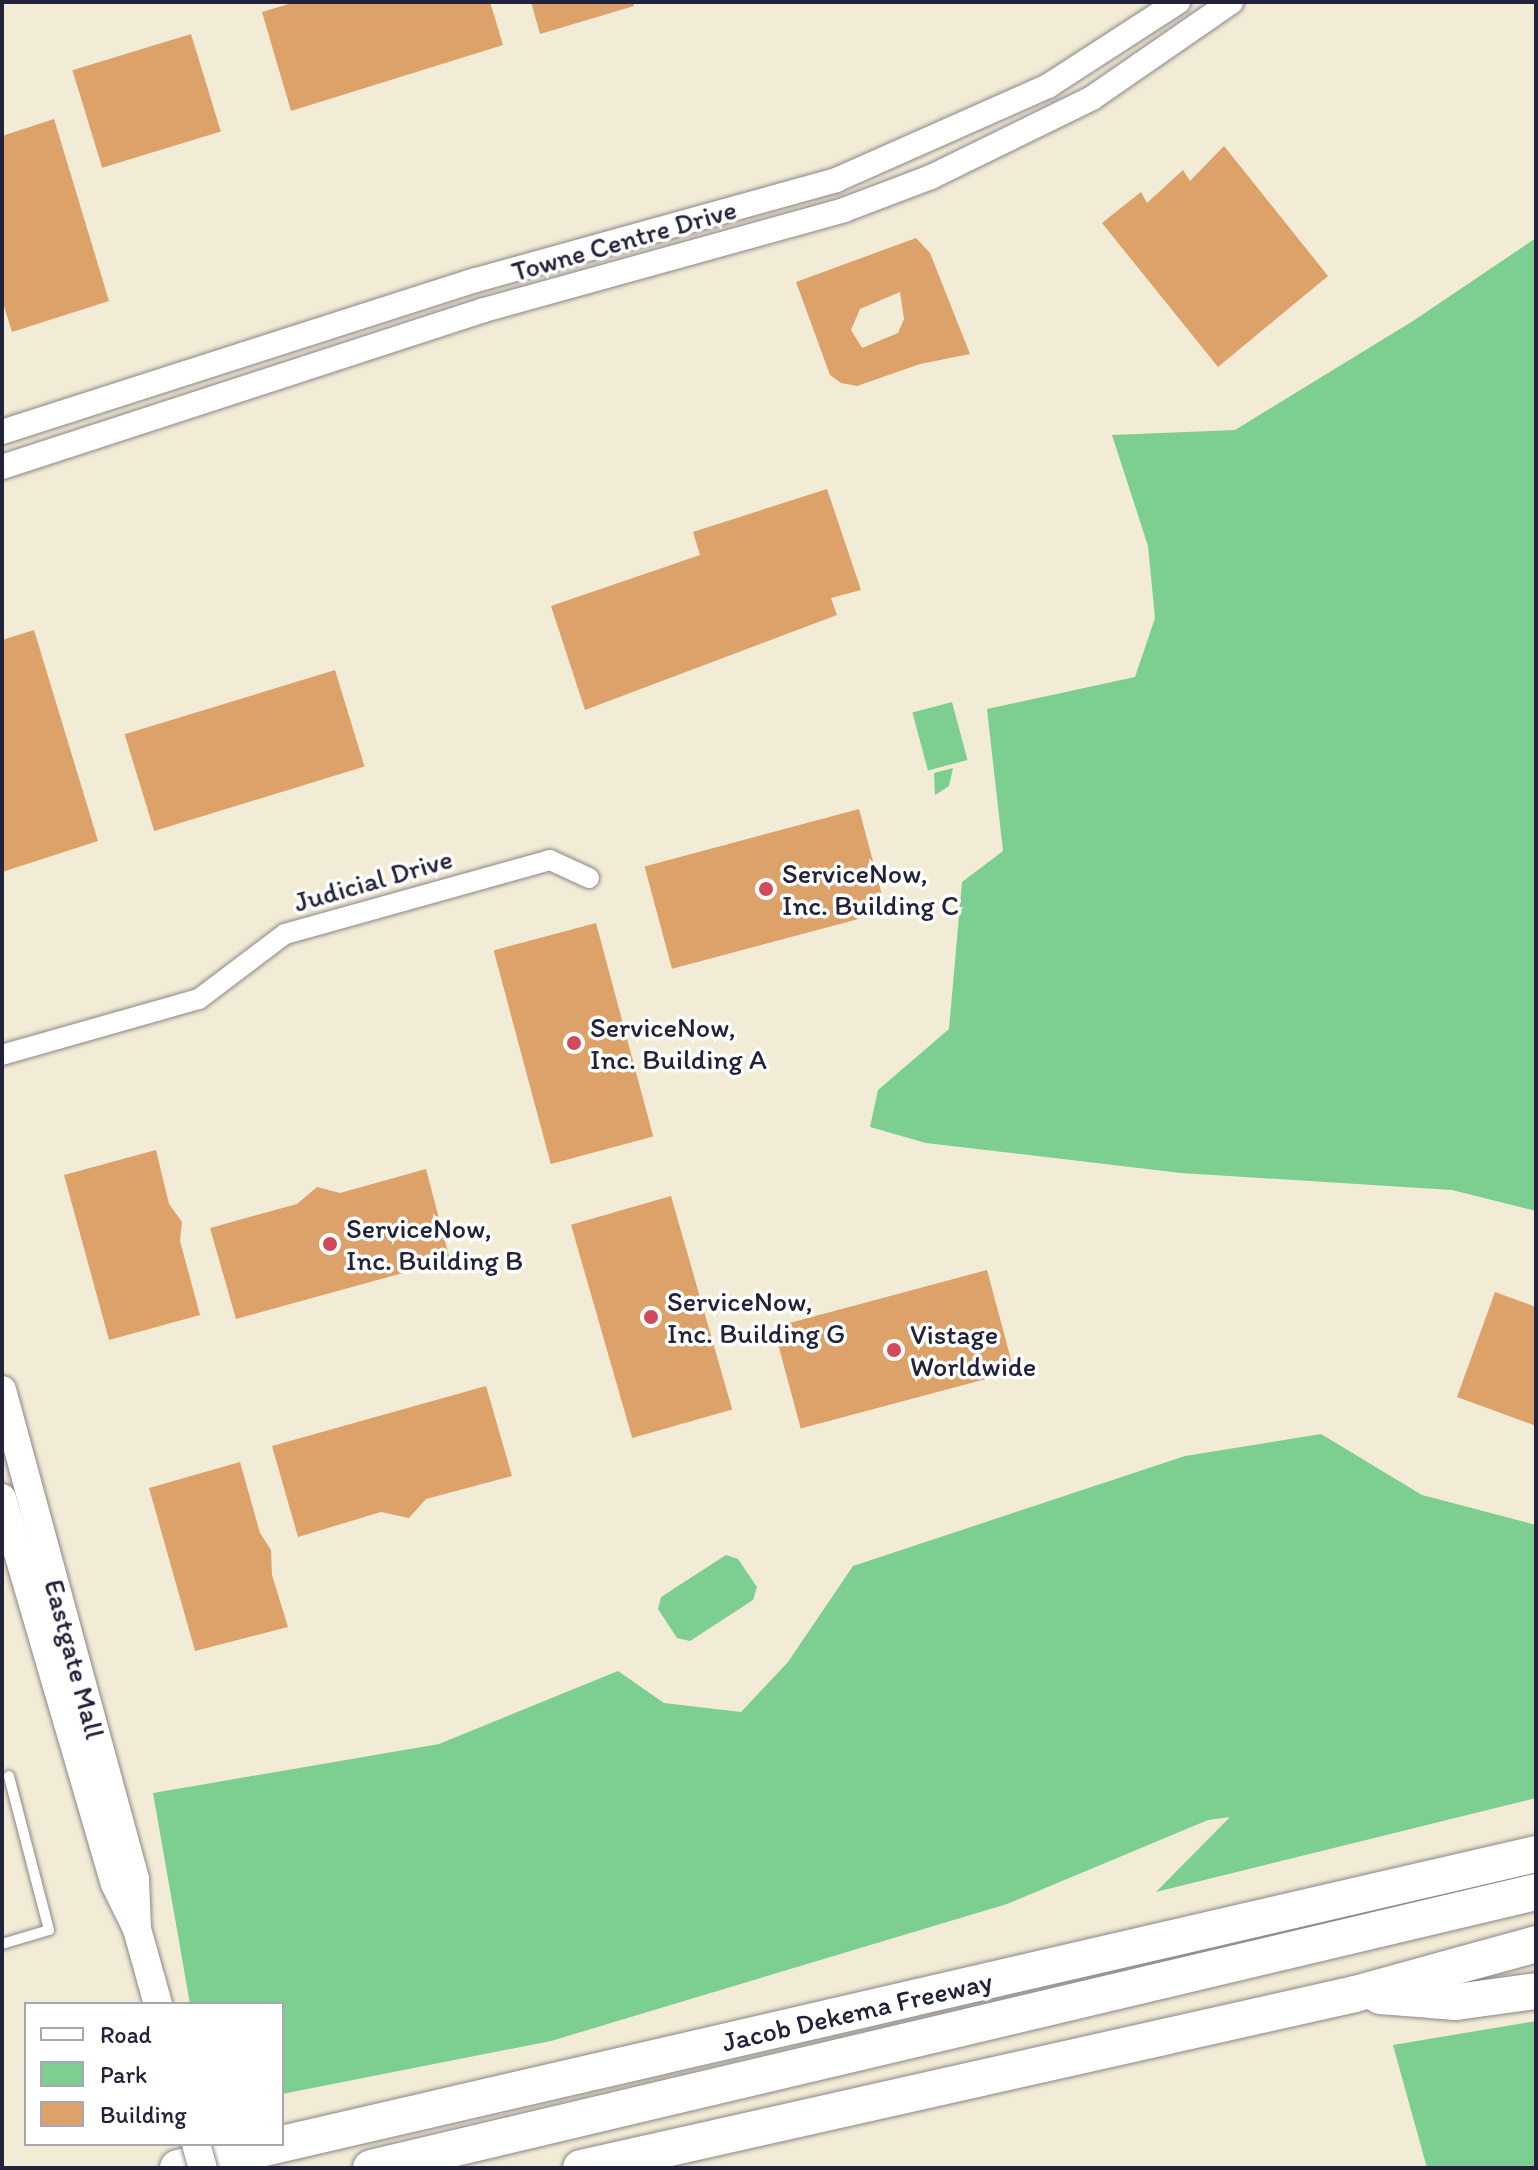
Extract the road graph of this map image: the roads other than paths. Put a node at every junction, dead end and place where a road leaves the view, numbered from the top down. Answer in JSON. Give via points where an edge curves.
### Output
{"nodes":[{"id":1,"x":1178,"y":2,"type":"edge"},
{"id":2,"x":1231,"y":2,"type":"edge"},
{"id":3,"x":2,"y":432,"type":"edge"},
{"id":4,"x":2,"y":467,"type":"edge"},
{"id":5,"x":589,"y":878,"type":"dead end"},
{"id":6,"x":2,"y":1055,"type":"edge"},
{"id":7,"x":2,"y":1390,"type":"edge"},
{"id":8,"x":2,"y":1498,"type":"edge"},
{"id":9,"x":9,"y":1776,"type":"dead end"},
{"id":10,"x":1536,"y":1854,"type":"edge"},
{"id":11,"x":1536,"y":1892,"type":"edge"},
{"id":12,"x":1536,"y":1909,"type":"edge"},
{"id":13,"x":137,"y":1929,"type":"junction"},
{"id":14,"x":2,"y":1944,"type":"edge"},
{"id":15,"x":1536,"y":1944,"type":"edge"},
{"id":16,"x":1536,"y":1991,"type":"edge"},
{"id":17,"x":1355,"y":1994,"type":"junction"},
{"id":18,"x":156,"y":1997,"type":"edge"},
{"id":19,"x":284,"y":2143,"type":"edge"},
{"id":20,"x":197,"y":2146,"type":"edge"},
{"id":21,"x":273,"y":2146,"type":"edge"},
{"id":22,"x":178,"y":2168,"type":"edge"},
{"id":23,"x":203,"y":2168,"type":"edge"},
{"id":24,"x":371,"y":2168,"type":"edge"},
{"id":25,"x":424,"y":2168,"type":"edge"},
{"id":26,"x":581,"y":2168,"type":"edge"}],
"edges":[{"from":1,"to":3,"type":"street","name":"Towne Centre Drive","via":[[1036,93],[836,180],[476,280]]},
{"from":2,"to":4,"type":"street","name":"Towne Centre Drive","via":[[1092,98],[931,177],[859,204],[484,310]]},
{"from":5,"to":6,"type":"street","name":"Judicial Drive","via":[[550,860],[285,934],[199,999]]},
{"from":7,"to":13,"type":"main road","name":"Eastgate Mall","via":[[135,1879]]},
{"from":8,"to":13,"type":"main road","name":"Eastgate Mall","via":[[115,1884]]},
{"from":9,"to":14,"type":"lane","via":[[49,1930]]},
{"from":10,"to":19,"type":"highway","name":"Jacob Dekema Freeway"},
{"from":11,"to":24,"type":"highway"},
{"from":12,"to":25,"type":"highway"},
{"from":13,"to":18,"type":"main road","name":"Eastgate Mall"},
{"from":15,"to":17,"type":"highway"},
{"from":16,"to":17,"type":"highway","via":[[1456,2002]]},
{"from":17,"to":26,"type":"highway"},
{"from":20,"to":23,"type":"main road","bridge":true},
{"from":21,"to":22,"type":"highway","name":"Jacob Dekema Freeway"}]}
